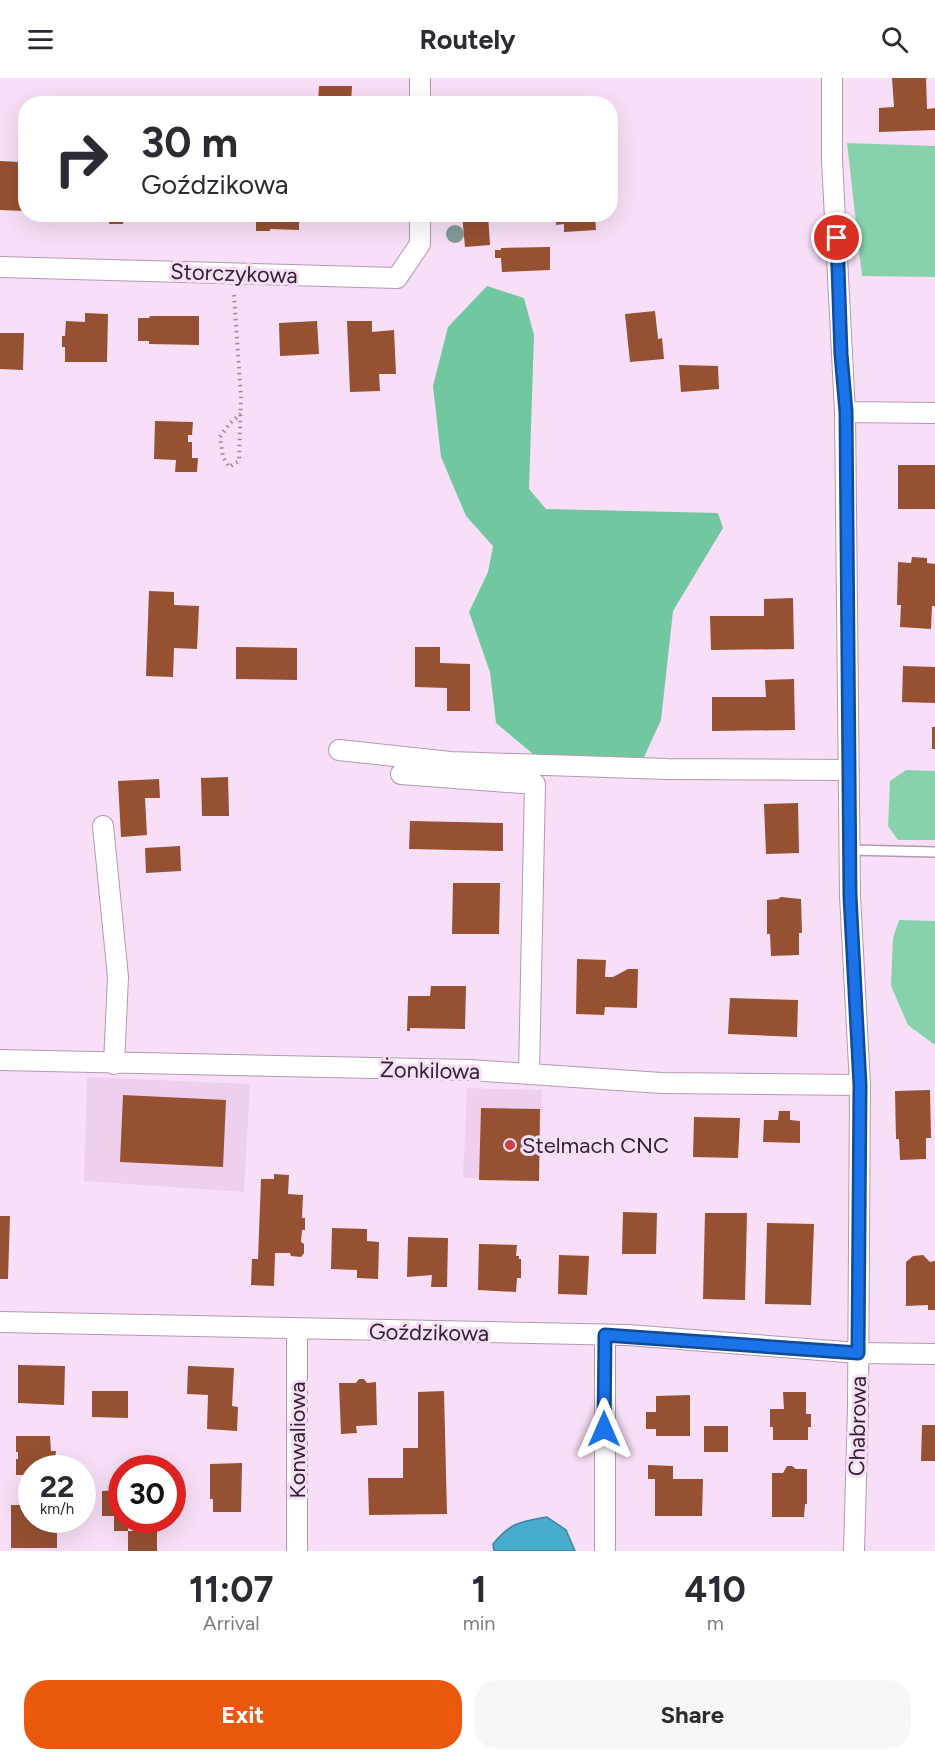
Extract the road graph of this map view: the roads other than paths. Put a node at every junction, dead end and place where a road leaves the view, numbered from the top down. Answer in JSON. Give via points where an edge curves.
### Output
{"nodes":[{"id":1,"x":420,"y":78,"type":"edge"},
{"id":2,"x":832,"y":78,"type":"edge"},
{"id":3,"x":420,"y":96,"type":"edge"},
{"id":4,"x":420,"y":222,"type":"edge"},
{"id":5,"x":0,"y":267,"type":"edge"},
{"id":6,"x":846,"y":412,"type":"junction"},
{"id":7,"x":935,"y":412,"type":"edge"},
{"id":8,"x":339,"y":750,"type":"dead end"},
{"id":9,"x":849,"y":770,"type":"junction"},
{"id":10,"x":401,"y":774,"type":"dead end"},
{"id":11,"x":103,"y":826,"type":"dead end"},
{"id":12,"x":850,"y":850,"type":"junction"},
{"id":13,"x":935,"y":852,"type":"edge"},
{"id":14,"x":0,"y":1060,"type":"edge"},
{"id":15,"x":114,"y":1064,"type":"junction"},
{"id":16,"x":529,"y":1074,"type":"junction"},
{"id":17,"x":860,"y":1085,"type":"junction"},
{"id":18,"x":0,"y":1322,"type":"edge"},
{"id":19,"x":297,"y":1329,"type":"junction"},
{"id":20,"x":605,"y":1335,"type":"junction"},
{"id":21,"x":858,"y":1353,"type":"junction"},
{"id":22,"x":935,"y":1354,"type":"edge"},
{"id":23,"x":297,"y":1551,"type":"edge"},
{"id":24,"x":605,"y":1551,"type":"edge"},
{"id":25,"x":854,"y":1551,"type":"edge"}],
"edges":[{"from":1,"to":3,"type":"street"},
{"from":2,"to":6,"type":"street","name":"Chabrowa","via":[[832,160]]},
{"from":4,"to":5,"type":"street","name":"Storczykowa","via":[[420,244],[397,278]]},
{"from":6,"to":7,"type":"street"},
{"from":6,"to":9,"type":"street","name":"Chabrowa"},
{"from":8,"to":9,"type":"street","via":[[450,762]]},
{"from":9,"to":12,"type":"street","name":"Chabrowa"},
{"from":10,"to":16,"type":"street","via":[[535,784]]},
{"from":11,"to":15,"type":"street","via":[[118,977]]},
{"from":12,"to":13,"type":"lane"},
{"from":12,"to":17,"type":"street","name":"Chabrowa"},
{"from":14,"to":15,"type":"street","name":"Żonkilowa"},
{"from":15,"to":16,"type":"street","name":"Żonkilowa"},
{"from":16,"to":17,"type":"street","name":"Żonkilowa","via":[[662,1083]]},
{"from":17,"to":21,"type":"street","name":"Chabrowa"},
{"from":18,"to":19,"type":"street","name":"Goździkowa"},
{"from":19,"to":20,"type":"street","name":"Goździkowa"},
{"from":19,"to":23,"type":"street","name":"Konwaliowa"},
{"from":20,"to":21,"type":"street","name":"Goździkowa"},
{"from":20,"to":24,"type":"street"},
{"from":21,"to":22,"type":"street","name":"Goździkowa"},
{"from":21,"to":25,"type":"street","name":"Chabrowa"}]}
